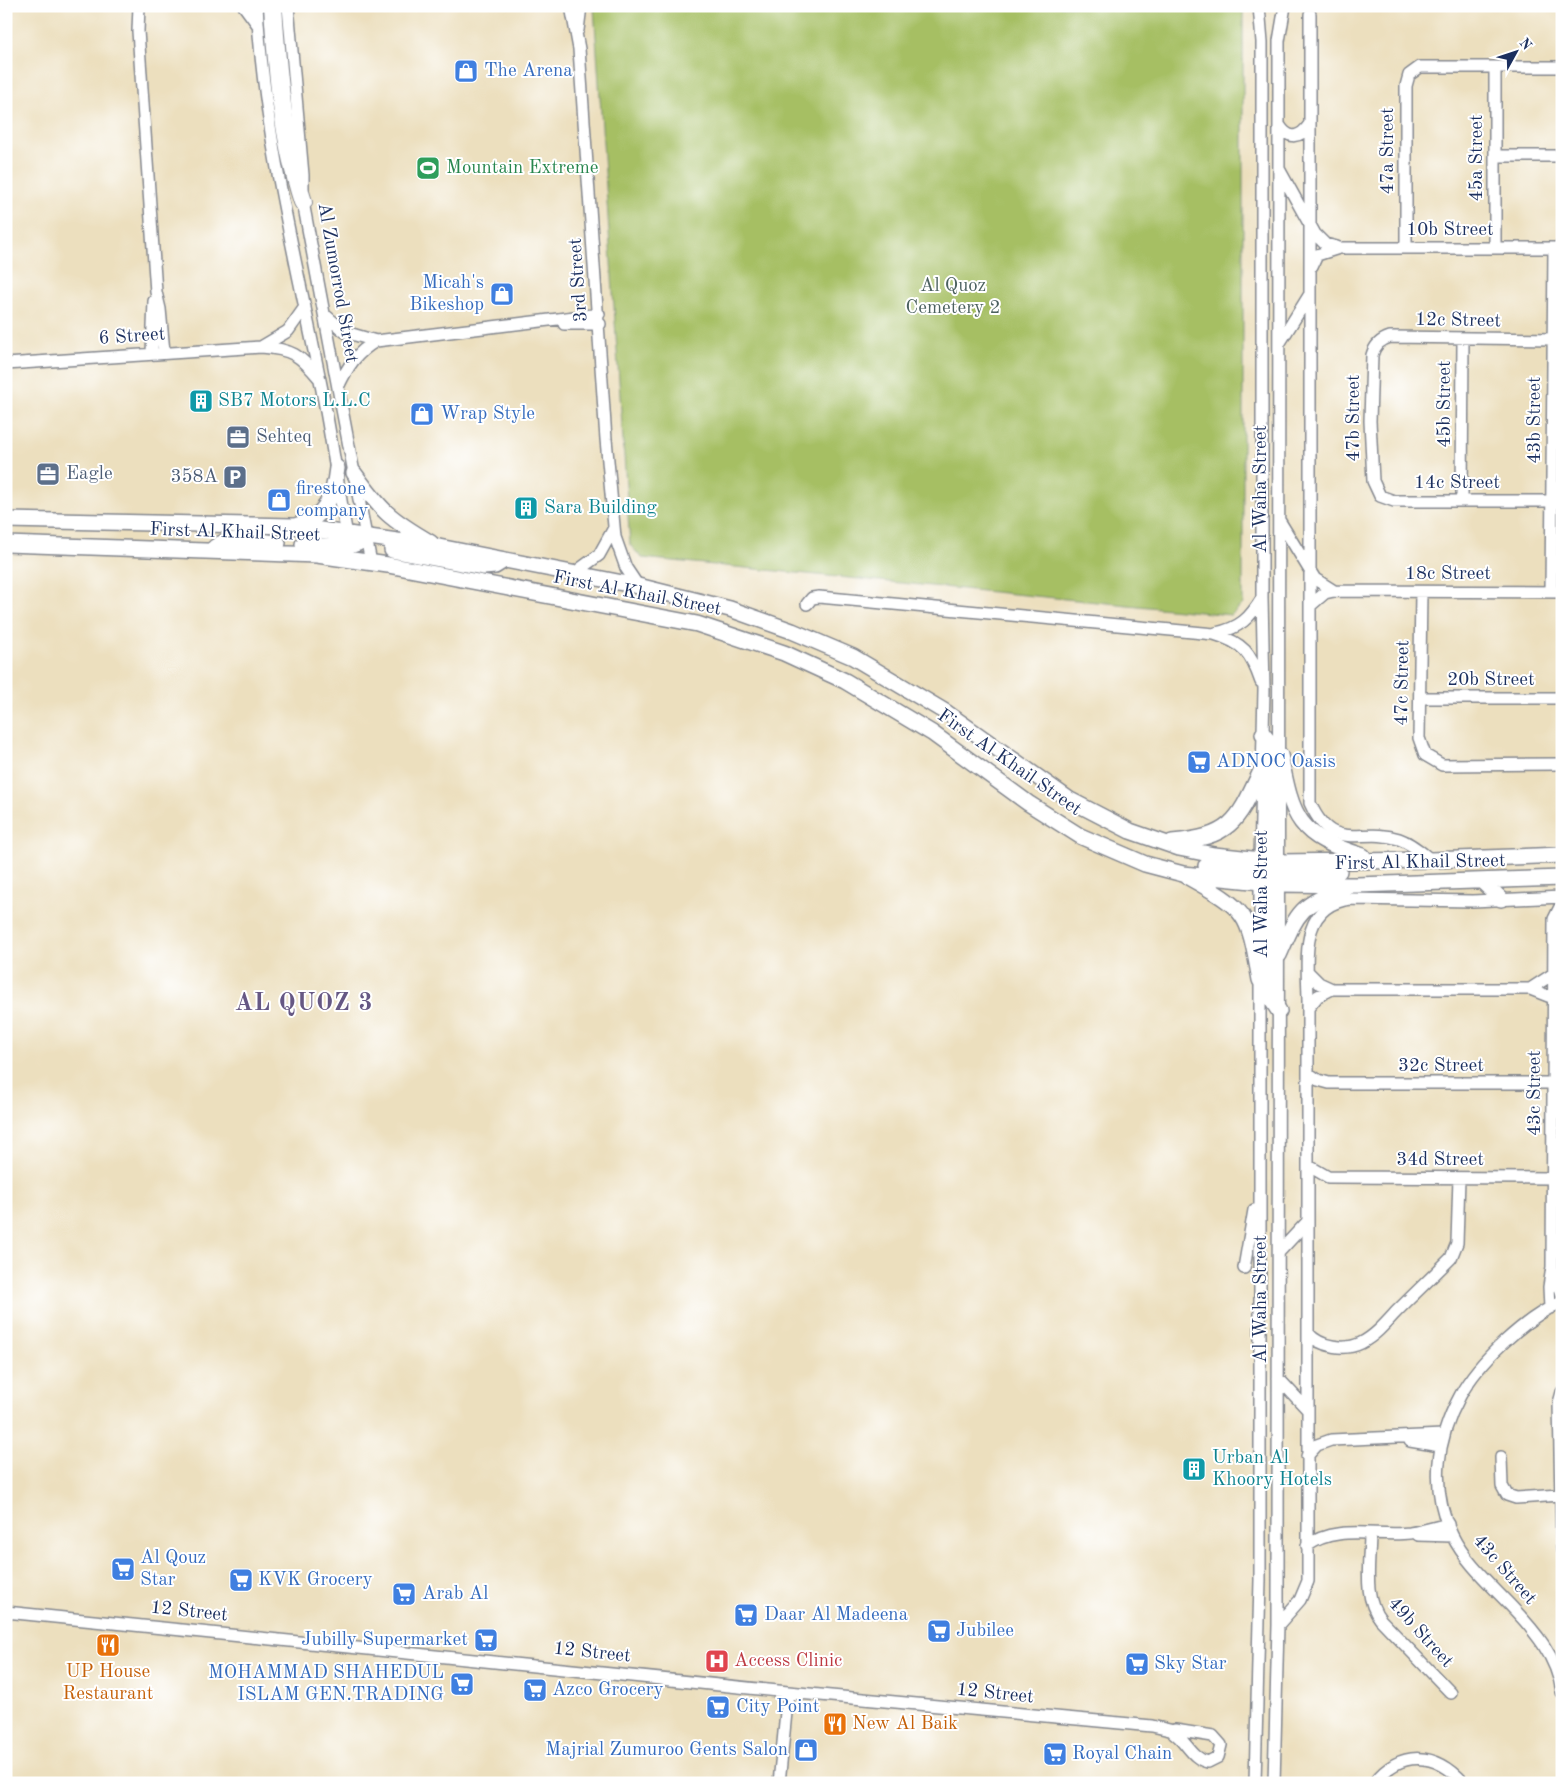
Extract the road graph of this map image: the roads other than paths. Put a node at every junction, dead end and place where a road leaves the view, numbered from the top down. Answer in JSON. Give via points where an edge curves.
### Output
{"nodes":[{"id":1,"x":131,"y":6,"type":"edge"},
{"id":2,"x":139,"y":6,"type":"edge"},
{"id":3,"x":244,"y":6,"type":"edge"},
{"id":4,"x":257,"y":6,"type":"edge"},
{"id":5,"x":288,"y":6,"type":"edge"},
{"id":6,"x":571,"y":6,"type":"edge"},
{"id":7,"x":581,"y":6,"type":"edge"},
{"id":8,"x":1259,"y":6,"type":"edge"},
{"id":9,"x":1285,"y":6,"type":"edge"},
{"id":10,"x":1310,"y":14,"type":"dead end"},
{"id":11,"x":268,"y":18,"type":"edge"},
{"id":12,"x":138,"y":31,"type":"junction"},
{"id":13,"x":578,"y":31,"type":"junction"},
{"id":14,"x":1562,"y":67,"type":"edge"},
{"id":15,"x":1495,"y":68,"type":"junction"},
{"id":16,"x":1309,"y":125,"type":"junction"},
{"id":17,"x":1280,"y":126,"type":"junction"},
{"id":18,"x":1495,"y":156,"type":"junction"},
{"id":19,"x":1562,"y":156,"type":"edge"},
{"id":20,"x":1279,"y":168,"type":"junction"},
{"id":21,"x":303,"y":202,"type":"junction"},
{"id":22,"x":1311,"y":228,"type":"junction"},
{"id":23,"x":1339,"y":248,"type":"junction"},
{"id":24,"x":1406,"y":248,"type":"junction"},
{"id":25,"x":1495,"y":248,"type":"junction"},
{"id":26,"x":1558,"y":248,"type":"edge"},
{"id":27,"x":1311,"y":269,"type":"junction"},
{"id":28,"x":156,"y":292,"type":"junction"},
{"id":29,"x":1311,"y":293,"type":"junction"},
{"id":30,"x":305,"y":307,"type":"junction"},
{"id":31,"x":324,"y":314,"type":"junction"},
{"id":32,"x":599,"y":319,"type":"junction"},
{"id":33,"x":1463,"y":338,"type":"junction"},
{"id":34,"x":1553,"y":339,"type":"junction"},
{"id":35,"x":376,"y":341,"type":"junction"},
{"id":36,"x":1279,"y":344,"type":"junction"},
{"id":37,"x":261,"y":347,"type":"junction"},
{"id":38,"x":164,"y":352,"type":"junction"},
{"id":39,"x":152,"y":353,"type":"junction"},
{"id":40,"x":1372,"y":354,"type":"joint"},
{"id":41,"x":6,"y":364,"type":"edge"},
{"id":42,"x":320,"y":380,"type":"junction"},
{"id":43,"x":338,"y":387,"type":"junction"},
{"id":44,"x":337,"y":468,"type":"junction"},
{"id":45,"x":354,"y":473,"type":"junction"},
{"id":46,"x":1373,"y":481,"type":"joint"},
{"id":47,"x":1462,"y":501,"type":"junction"},
{"id":48,"x":1552,"y":501,"type":"junction"},
{"id":49,"x":6,"y":520,"type":"edge"},
{"id":50,"x":1279,"y":520,"type":"junction"},
{"id":51,"x":292,"y":526,"type":"junction"},
{"id":52,"x":615,"y":526,"type":"junction"},
{"id":53,"x":367,"y":542,"type":"junction"},
{"id":54,"x":6,"y":544,"type":"edge"},
{"id":55,"x":349,"y":547,"type":"junction"},
{"id":56,"x":439,"y":547,"type":"junction"},
{"id":57,"x":504,"y":560,"type":"junction"},
{"id":58,"x":371,"y":563,"type":"junction"},
{"id":59,"x":573,"y":574,"type":"junction"},
{"id":60,"x":1311,"y":574,"type":"junction"},
{"id":61,"x":638,"y":586,"type":"junction"},
{"id":62,"x":1334,"y":591,"type":"junction"},
{"id":63,"x":1421,"y":592,"type":"junction"},
{"id":64,"x":1556,"y":592,"type":"edge"},
{"id":65,"x":1262,"y":598,"type":"junction"},
{"id":66,"x":807,"y":604,"type":"dead end"},
{"id":67,"x":1311,"y":605,"type":"junction"},
{"id":68,"x":1214,"y":634,"type":"junction"},
{"id":69,"x":1264,"y":690,"type":"junction"},
{"id":70,"x":1420,"y":698,"type":"junction"},
{"id":71,"x":1562,"y":698,"type":"edge"},
{"id":72,"x":1263,"y":734,"type":"junction"},
{"id":73,"x":1280,"y":755,"type":"junction"},
{"id":74,"x":1562,"y":764,"type":"edge"},
{"id":75,"x":1262,"y":769,"type":"junction"},
{"id":76,"x":1162,"y":843,"type":"junction"},
{"id":77,"x":1562,"y":855,"type":"edge"},
{"id":78,"x":1431,"y":860,"type":"junction"},
{"id":79,"x":1383,"y":861,"type":"junction"},
{"id":80,"x":1167,"y":870,"type":"junction"},
{"id":81,"x":1270,"y":872,"type":"junction"},
{"id":82,"x":1183,"y":874,"type":"junction"},
{"id":83,"x":1562,"y":878,"type":"edge"},
{"id":84,"x":1483,"y":882,"type":"junction"},
{"id":85,"x":1357,"y":885,"type":"junction"},
{"id":86,"x":1562,"y":897,"type":"edge"},
{"id":87,"x":1532,"y":898,"type":"junction"},
{"id":88,"x":1501,"y":900,"type":"junction"},
{"id":89,"x":1558,"y":912,"type":"edge"},
{"id":90,"x":1279,"y":955,"type":"junction"},
{"id":91,"x":1308,"y":972,"type":"junction"},
{"id":92,"x":1553,"y":974,"type":"junction"},
{"id":93,"x":1260,"y":980,"type":"junction"},
{"id":94,"x":1332,"y":989,"type":"junction"},
{"id":95,"x":1530,"y":989,"type":"junction"},
{"id":96,"x":1553,"y":998,"type":"junction"},
{"id":97,"x":1308,"y":1008,"type":"junction"},
{"id":98,"x":1279,"y":1012,"type":"junction"},
{"id":99,"x":1557,"y":1049,"type":"edge"},
{"id":100,"x":1308,"y":1073,"type":"junction"},
{"id":101,"x":1329,"y":1083,"type":"junction"},
{"id":102,"x":1553,"y":1083,"type":"junction"},
{"id":103,"x":1308,"y":1096,"type":"junction"},
{"id":104,"x":1557,"y":1165,"type":"edge"},
{"id":105,"x":1309,"y":1166,"type":"junction"},
{"id":106,"x":1260,"y":1176,"type":"junction"},
{"id":107,"x":1328,"y":1177,"type":"junction"},
{"id":108,"x":1459,"y":1178,"type":"junction"},
{"id":109,"x":1552,"y":1178,"type":"junction"},
{"id":110,"x":1309,"y":1189,"type":"junction"},
{"id":111,"x":1308,"y":1221,"type":"junction"},
{"id":112,"x":1278,"y":1252,"type":"junction"},
{"id":113,"x":1552,"y":1266,"type":"junction"},
{"id":114,"x":1244,"y":1268,"type":"dead end"},
{"id":115,"x":1562,"y":1293,"type":"edge"},
{"id":116,"x":1562,"y":1302,"type":"edge"},
{"id":117,"x":1550,"y":1308,"type":"junction"},
{"id":118,"x":1308,"y":1333,"type":"junction"},
{"id":119,"x":1327,"y":1345,"type":"junction"},
{"id":120,"x":1308,"y":1363,"type":"junction"},
{"id":121,"x":1278,"y":1378,"type":"junction"},
{"id":122,"x":1560,"y":1397,"type":"edge"},
{"id":123,"x":1307,"y":1409,"type":"junction"},
{"id":124,"x":1307,"y":1428,"type":"junction"},
{"id":125,"x":1331,"y":1440,"type":"junction"},
{"id":126,"x":1441,"y":1440,"type":"junction"},
{"id":127,"x":1307,"y":1456,"type":"junction"},
{"id":128,"x":1501,"y":1457,"type":"dead end"},
{"id":129,"x":1560,"y":1494,"type":"junction"},
{"id":130,"x":1307,"y":1520,"type":"junction"},
{"id":131,"x":1448,"y":1524,"type":"junction"},
{"id":132,"x":1409,"y":1533,"type":"junction"},
{"id":133,"x":1334,"y":1534,"type":"junction"},
{"id":134,"x":1370,"y":1534,"type":"junction"},
{"id":135,"x":1452,"y":1536,"type":"junction"},
{"id":136,"x":1307,"y":1546,"type":"junction"},
{"id":137,"x":1562,"y":1550,"type":"edge"},
{"id":138,"x":6,"y":1612,"type":"edge"},
{"id":139,"x":1278,"y":1625,"type":"junction"},
{"id":140,"x":788,"y":1692,"type":"junction"},
{"id":141,"x":1562,"y":1692,"type":"edge"},
{"id":142,"x":1451,"y":1693,"type":"dead end"},
{"id":143,"x":1174,"y":1731,"type":"dead end"},
{"id":144,"x":779,"y":1783,"type":"edge"},
{"id":145,"x":1255,"y":1783,"type":"edge"},
{"id":146,"x":1274,"y":1783,"type":"edge"},
{"id":147,"x":1374,"y":1783,"type":"edge"},
{"id":148,"x":1464,"y":1783,"type":"edge"}],
"edges":[{"from":1,"to":12,"type":"street"},
{"from":2,"to":12,"type":"street"},
{"from":3,"to":11,"type":"street"},
{"from":4,"to":11,"type":"street","name":"Al Zumorrod Street"},
{"from":5,"to":21,"type":"street","name":"Al Zumorrod Street","via":[[304,175]]},
{"from":6,"to":13,"type":"street"},
{"from":7,"to":13,"type":"street"},
{"from":8,"to":65,"type":"street","name":"Al Waha Street","via":[[1262,42]]},
{"from":9,"to":17,"type":"street","name":"Al Waha Street","via":[[1280,41]]},
{"from":10,"to":16,"type":"street"},
{"from":11,"to":21,"type":"highway","via":[[290,151]]},
{"from":11,"to":30,"type":"street","name":"Al Zumorrod Street","via":[[268,121]]},
{"from":12,"to":28,"type":"street"},
{"from":13,"to":32,"type":"street","name":"3rd Street"},
{"from":14,"to":15,"type":"street"},
{"from":15,"to":18,"type":"street","name":"45a Street"},
{"from":15,"to":24,"type":"street","name":"47a Street","via":[[1427,67],[1414,70],[1409,75],[1406,86]]},
{"from":16,"to":17,"type":"street","via":[[1301,135],[1295,136]]},
{"from":16,"to":22,"type":"street"},
{"from":17,"to":20,"type":"street","name":"Al Waha Street"},
{"from":18,"to":19,"type":"street"},
{"from":18,"to":25,"type":"street","name":"45a Street"},
{"from":20,"to":22,"type":"street"},
{"from":20,"to":36,"type":"street","name":"Al Waha Street"},
{"from":21,"to":31,"type":"street","name":"Al Zumorrod Street"},
{"from":22,"to":23,"type":"street","name":"10b Street","via":[[1319,240]]},
{"from":22,"to":27,"type":"street"},
{"from":23,"to":24,"type":"street","name":"10b Street"},
{"from":23,"to":27,"type":"street","name":"10b Street","via":[[1317,255]]},
{"from":24,"to":25,"type":"street","name":"10b Street"},
{"from":25,"to":26,"type":"street","name":"10b Street"},
{"from":26,"to":34,"type":"street","name":"43b Street"},
{"from":27,"to":29,"type":"street"},
{"from":28,"to":38,"type":"street"},
{"from":28,"to":39,"type":"street"},
{"from":29,"to":36,"type":"street"},
{"from":29,"to":60,"type":"street"},
{"from":30,"to":37,"type":"street","name":"6 Street","via":[[288,331]]},
{"from":30,"to":42,"type":"street","name":"Al Zumorrod Street"},
{"from":31,"to":35,"type":"street","via":[[345,332]]},
{"from":31,"to":43,"type":"street","name":"Al Zumorrod Street"},
{"from":32,"to":35,"type":"street"},
{"from":32,"to":52,"type":"street","name":"3rd Street"},
{"from":33,"to":34,"type":"street","name":"12c Street"},
{"from":33,"to":40,"type":"street","name":"12c Street","via":[[1390,337],[1378,343]]},
{"from":33,"to":47,"type":"street","name":"45b Street"},
{"from":34,"to":48,"type":"street","name":"43b Street"},
{"from":35,"to":43,"type":"street","via":[[350,363]]},
{"from":36,"to":50,"type":"street","name":"Al Waha Street"},
{"from":37,"to":38,"type":"street","name":"6 Street"},
{"from":37,"to":42,"type":"street","name":"6 Street","via":[[294,353]]},
{"from":38,"to":39,"type":"street","name":"6 Street"},
{"from":39,"to":41,"type":"street","name":"6 Street"},
{"from":40,"to":46,"type":"street","name":"47b Street","via":[[1370,420]]},
{"from":42,"to":44,"type":"street","name":"Al Zumorrod Street"},
{"from":43,"to":45,"type":"street","name":"Al Zumorrod Street"},
{"from":44,"to":51,"type":"main road","via":[[334,490],[324,509],[315,518]]},
{"from":44,"to":55,"type":"street","name":"Al Zumorrod Street"},
{"from":45,"to":53,"type":"street","name":"Al Zumorrod Street"},
{"from":45,"to":56,"type":"main road","via":[[384,512],[403,528]]},
{"from":46,"to":47,"type":"street","name":"14c Street","via":[[1380,496],[1390,500]]},
{"from":47,"to":48,"type":"street","name":"14c Street"},
{"from":48,"to":64,"type":"street","name":"43b Street"},
{"from":49,"to":51,"type":"main road","name":"First Al Khail Street"},
{"from":50,"to":60,"type":"street"},
{"from":50,"to":73,"type":"street","name":"Al Waha Street"},
{"from":51,"to":55,"type":"main road","name":"First Al Khail Street"},
{"from":52,"to":59,"type":"street","via":[[599,555]]},
{"from":52,"to":61,"type":"street","name":"3rd Street","via":[[621,558]]},
{"from":53,"to":55,"type":"main road","name":"First Al Khail Street"},
{"from":53,"to":55,"type":"main road","via":[[358,551]]},
{"from":53,"to":56,"type":"main road","name":"First Al Khail Street"},
{"from":53,"to":57,"type":"main road","via":[[484,567],[495,566]]},
{"from":53,"to":58,"type":"street","name":"Al Zumorrod Street"},
{"from":54,"to":55,"type":"main road","name":"First Al Khail Street","via":[[299,554]]},
{"from":55,"to":58,"type":"main road","name":"First Al Khail Street"},
{"from":56,"to":57,"type":"main road","name":"First Al Khail Street"},
{"from":57,"to":59,"type":"main road","name":"First Al Khail Street"},
{"from":58,"to":80,"type":"main road","name":"First Al Khail Street","via":[[668,617],[725,632],[784,653],[845,681],[903,714],[1080,836]]},
{"from":59,"to":61,"type":"main road","name":"First Al Khail Street"},
{"from":60,"to":62,"type":"street","via":[[1319,584]]},
{"from":60,"to":67,"type":"street"},
{"from":61,"to":76,"type":"main road","name":"First Al Khail Street","via":[[761,619],[853,657],[947,713],[1070,800]]},
{"from":62,"to":63,"type":"street","name":"18c Street"},
{"from":62,"to":67,"type":"street","via":[[1325,593]]},
{"from":63,"to":64,"type":"street","name":"18c Street"},
{"from":63,"to":70,"type":"street","name":"47c Street"},
{"from":65,"to":68,"type":"street","via":[[1250,618],[1240,626]]},
{"from":65,"to":69,"type":"street","name":"Al Waha Street"},
{"from":66,"to":68,"type":"street","via":[[812,598],[819,597]]},
{"from":67,"to":78,"type":"street","via":[[1309,794],[1316,816],[1333,832],[1348,836],[1399,838]]},
{"from":68,"to":69,"type":"street","via":[[1230,638],[1248,653]]},
{"from":69,"to":72,"type":"street","name":"Al Waha Street"},
{"from":70,"to":71,"type":"street","name":"20b Street"},
{"from":70,"to":74,"type":"street","name":"47c Street","via":[[1421,747],[1425,755],[1442,765]]},
{"from":72,"to":75,"type":"street","name":"Al Waha Street"},
{"from":72,"to":81,"type":"main road","via":[[1270,743]]},
{"from":73,"to":79,"type":"main road","via":[[1291,804],[1308,831],[1327,844]]},
{"from":73,"to":81,"type":"street","name":"Al Waha Street"},
{"from":75,"to":76,"type":"main road","via":[[1242,810],[1229,826],[1200,839]]},
{"from":75,"to":81,"type":"street","name":"Al Waha Street"},
{"from":76,"to":81,"type":"main road","name":"First Al Khail Street"},
{"from":77,"to":78,"type":"main road","name":"First Al Khail Street"},
{"from":78,"to":79,"type":"main road","name":"First Al Khail Street"},
{"from":79,"to":81,"type":"main road","name":"First Al Khail Street"},
{"from":80,"to":81,"type":"main road","via":[[1182,864]]},
{"from":80,"to":82,"type":"main road","name":"First Al Khail Street"},
{"from":81,"to":82,"type":"main road","name":"First Al Khail Street"},
{"from":81,"to":85,"type":"main road","name":"First Al Khail Street"},
{"from":81,"to":90,"type":"street","name":"Al Waha Street"},
{"from":81,"to":93,"type":"street","name":"Al Waha Street"},
{"from":81,"to":98,"type":"main road","via":[[1271,999]]},
{"from":82,"to":93,"type":"main road","via":[[1239,909],[1250,929]]},
{"from":83,"to":84,"type":"main road","name":"First Al Khail Street"},
{"from":84,"to":85,"type":"main road","name":"First Al Khail Street"},
{"from":84,"to":88,"type":"main road"},
{"from":85,"to":90,"type":"main road","via":[[1317,898],[1302,909]]},
{"from":86,"to":87,"type":"street"},
{"from":87,"to":88,"type":"street"},
{"from":87,"to":89,"type":"street","name":"43c Street"},
{"from":88,"to":91,"type":"street","via":[[1351,900],[1333,903],[1313,921]]},
{"from":89,"to":92,"type":"street","name":"43c Street"},
{"from":90,"to":98,"type":"street","name":"Al Waha Street"},
{"from":91,"to":94,"type":"street","via":[[1319,983]]},
{"from":91,"to":97,"type":"street"},
{"from":92,"to":95,"type":"street"},
{"from":92,"to":96,"type":"street","name":"43c Street"},
{"from":93,"to":106,"type":"street","name":"Al Waha Street"},
{"from":94,"to":95,"type":"street"},
{"from":94,"to":97,"type":"street","via":[[1318,996]]},
{"from":95,"to":96,"type":"street"},
{"from":96,"to":99,"type":"street","name":"43c Street"},
{"from":97,"to":100,"type":"street"},
{"from":98,"to":112,"type":"street","name":"Al Waha Street"},
{"from":99,"to":102,"type":"street","name":"43c Street"},
{"from":100,"to":101,"type":"street","name":"32c Street"},
{"from":100,"to":103,"type":"street"},
{"from":101,"to":102,"type":"street","name":"32c Street"},
{"from":101,"to":103,"type":"street"},
{"from":102,"to":104,"type":"street","name":"43c Street"},
{"from":103,"to":105,"type":"street"},
{"from":104,"to":109,"type":"street","name":"43c Street"},
{"from":105,"to":107,"type":"street","name":"34d Street"},
{"from":105,"to":110,"type":"street"},
{"from":106,"to":114,"type":"street"},
{"from":106,"to":145,"type":"street","name":"Al Waha Street","via":[[1260,1580]]},
{"from":107,"to":108,"type":"street","name":"34d Street"},
{"from":107,"to":110,"type":"street"},
{"from":108,"to":109,"type":"street","name":"34d Street"},
{"from":108,"to":119,"type":"street","via":[[1457,1242],[1451,1258],[1368,1340],[1350,1347]]},
{"from":109,"to":113,"type":"street","name":"43c Street"},
{"from":110,"to":111,"type":"street"},
{"from":111,"to":112,"type":"street"},
{"from":111,"to":118,"type":"street"},
{"from":112,"to":121,"type":"street","name":"Al Waha Street"},
{"from":113,"to":115,"type":"street","name":"43c Street"},
{"from":113,"to":117,"type":"street","name":"43c Street"},
{"from":116,"to":117,"type":"street"},
{"from":117,"to":126,"type":"street","name":"43c Street","via":[[1518,1332],[1477,1372],[1453,1409]]},
{"from":118,"to":119,"type":"street"},
{"from":118,"to":120,"type":"street"},
{"from":119,"to":120,"type":"street","via":[[1315,1352]]},
{"from":120,"to":123,"type":"street"},
{"from":121,"to":123,"type":"street"},
{"from":121,"to":139,"type":"street","name":"Al Waha Street"},
{"from":122,"to":129,"type":"street"},
{"from":123,"to":124,"type":"street"},
{"from":124,"to":125,"type":"street","via":[[1318,1437]]},
{"from":124,"to":127,"type":"street"},
{"from":125,"to":126,"type":"street"},
{"from":125,"to":127,"type":"street","via":[[1317,1445]]},
{"from":126,"to":131,"type":"street","name":"43c Street","via":[[1438,1486]]},
{"from":127,"to":130,"type":"street"},
{"from":128,"to":129,"type":"street","via":[[1502,1486],[1507,1495],[1516,1498]]},
{"from":129,"to":137,"type":"street"},
{"from":130,"to":133,"type":"street","via":[[1322,1532]]},
{"from":130,"to":136,"type":"street"},
{"from":131,"to":132,"type":"street"},
{"from":131,"to":135,"type":"street","name":"43c Street"},
{"from":132,"to":134,"type":"street"},
{"from":132,"to":135,"type":"street"},
{"from":133,"to":134,"type":"street"},
{"from":133,"to":136,"type":"street"},
{"from":134,"to":142,"type":"street","name":"49b Street","via":[[1369,1592],[1372,1607]]},
{"from":135,"to":141,"type":"street","name":"43c Street","via":[[1472,1564],[1538,1636],[1556,1668]]},
{"from":136,"to":139,"type":"street","via":[[1308,1581],[1304,1594]]},
{"from":138,"to":140,"type":"street","name":"12 Street"},
{"from":139,"to":146,"type":"street","name":"Al Waha Street"},
{"from":140,"to":143,"type":"street","name":"12 Street","via":[[1152,1726]]},
{"from":140,"to":144,"type":"street"},
{"from":147,"to":148,"type":"street","via":[[1398,1762],[1416,1758],[1433,1760],[1450,1768]]}]}
